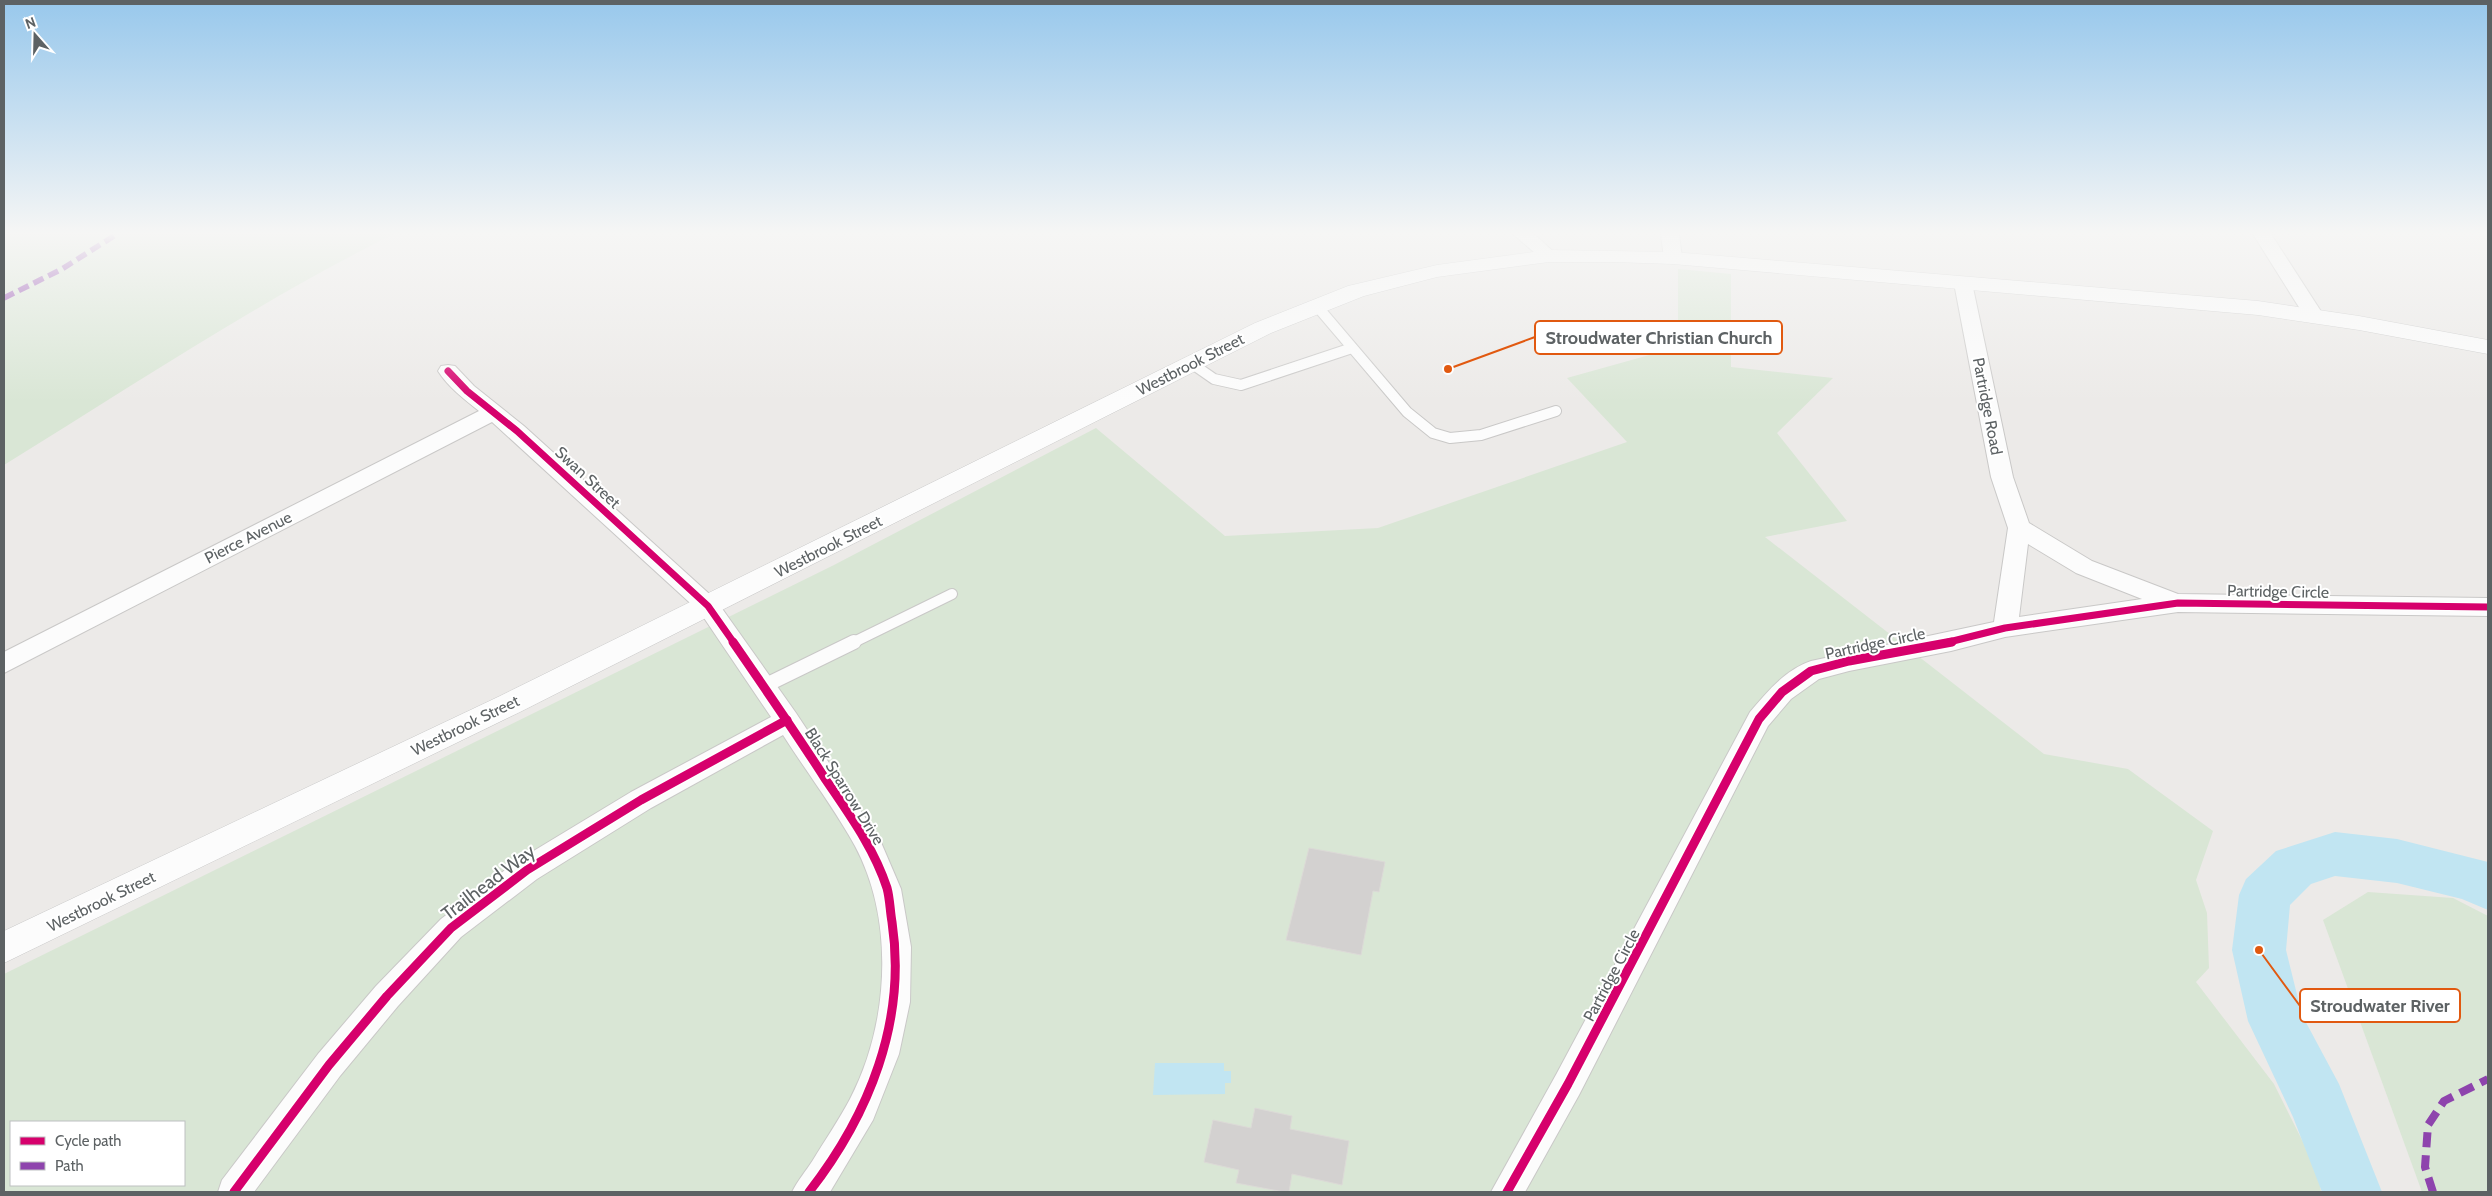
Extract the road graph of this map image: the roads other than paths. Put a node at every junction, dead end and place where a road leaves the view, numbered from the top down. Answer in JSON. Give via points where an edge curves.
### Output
{"nodes":[{"id":1,"x":1361,"y":290,"type":"edge"},
{"id":2,"x":1964,"y":290,"type":"edge"},
{"id":3,"x":2043,"y":290,"type":"edge"},
{"id":4,"x":2297,"y":290,"type":"edge"},
{"id":5,"x":1316,"y":305,"type":"junction"},
{"id":6,"x":2314,"y":316,"type":"junction"},
{"id":7,"x":2488,"y":347,"type":"edge"},
{"id":8,"x":1352,"y":348,"type":"junction"},
{"id":9,"x":1191,"y":363,"type":"junction"},
{"id":10,"x":448,"y":371,"type":"dead end"},
{"id":11,"x":1556,"y":411,"type":"dead end"},
{"id":12,"x":494,"y":412,"type":"junction"},
{"id":13,"x":2019,"y":528,"type":"junction"},
{"id":14,"x":952,"y":594,"type":"dead end"},
{"id":15,"x":2178,"y":603,"type":"junction"},
{"id":16,"x":708,"y":606,"type":"junction"},
{"id":17,"x":2488,"y":607,"type":"edge"},
{"id":18,"x":2005,"y":628,"type":"junction"},
{"id":19,"x":4,"y":663,"type":"edge"},
{"id":20,"x":764,"y":686,"type":"junction"},
{"id":21,"x":788,"y":720,"type":"junction"},
{"id":22,"x":4,"y":948,"type":"edge"},
{"id":23,"x":234,"y":1192,"type":"edge"},
{"id":24,"x":809,"y":1192,"type":"edge"},
{"id":25,"x":1506,"y":1192,"type":"edge"}],
"edges":[{"from":1,"to":5,"type":"main road","name":"Westbrook Street"},
{"from":2,"to":13,"type":"street","name":"Partridge Road","via":[[2002,477]]},
{"from":3,"to":6,"type":"main road","name":"Westbrook Street","via":[[2258,308]]},
{"from":4,"to":6,"type":"street"},
{"from":5,"to":8,"type":"lane"},
{"from":5,"to":9,"type":"main road","name":"Westbrook Street"},
{"from":6,"to":7,"type":"main road","name":"Westbrook Street"},
{"from":8,"to":9,"type":"lane","via":[[1241,386],[1213,381]]},
{"from":8,"to":11,"type":"lane","via":[[1407,412],[1423,428],[1438,436],[1471,438]]},
{"from":9,"to":16,"type":"main road","name":"Westbrook Street"},
{"from":10,"to":12,"type":"street","name":"Swan Street","via":[[467,392]]},
{"from":12,"to":16,"type":"street","name":"Swan Street"},
{"from":12,"to":19,"type":"street","name":"Pierce Avenue"},
{"from":13,"to":15,"type":"street","via":[[2084,567]]},
{"from":13,"to":18,"type":"street","name":"Partridge Road"},
{"from":14,"to":20,"type":"lane"},
{"from":15,"to":17,"type":"street","name":"Partridge Circle"},
{"from":15,"to":18,"type":"street","name":"Partridge Circle"},
{"from":16,"to":20,"type":"street","name":"Black Sparrow Drive"},
{"from":16,"to":22,"type":"main road","name":"Westbrook Street"},
{"from":18,"to":25,"type":"street","name":"Partridge Circle","via":[[1811,671],[1782,692],[1759,718],[1618,992]]},
{"from":20,"to":21,"type":"street","name":"Black Sparrow Drive"},
{"from":21,"to":23,"type":"street","name":"Trailhead Way","via":[[642,800],[527,870],[451,928],[387,996],[329,1065]]},
{"from":21,"to":24,"type":"street","name":"Black Sparrow Drive","via":[[866,840],[887,889],[896,947],[895,1002],[884,1054],[862,1110]]}]}
